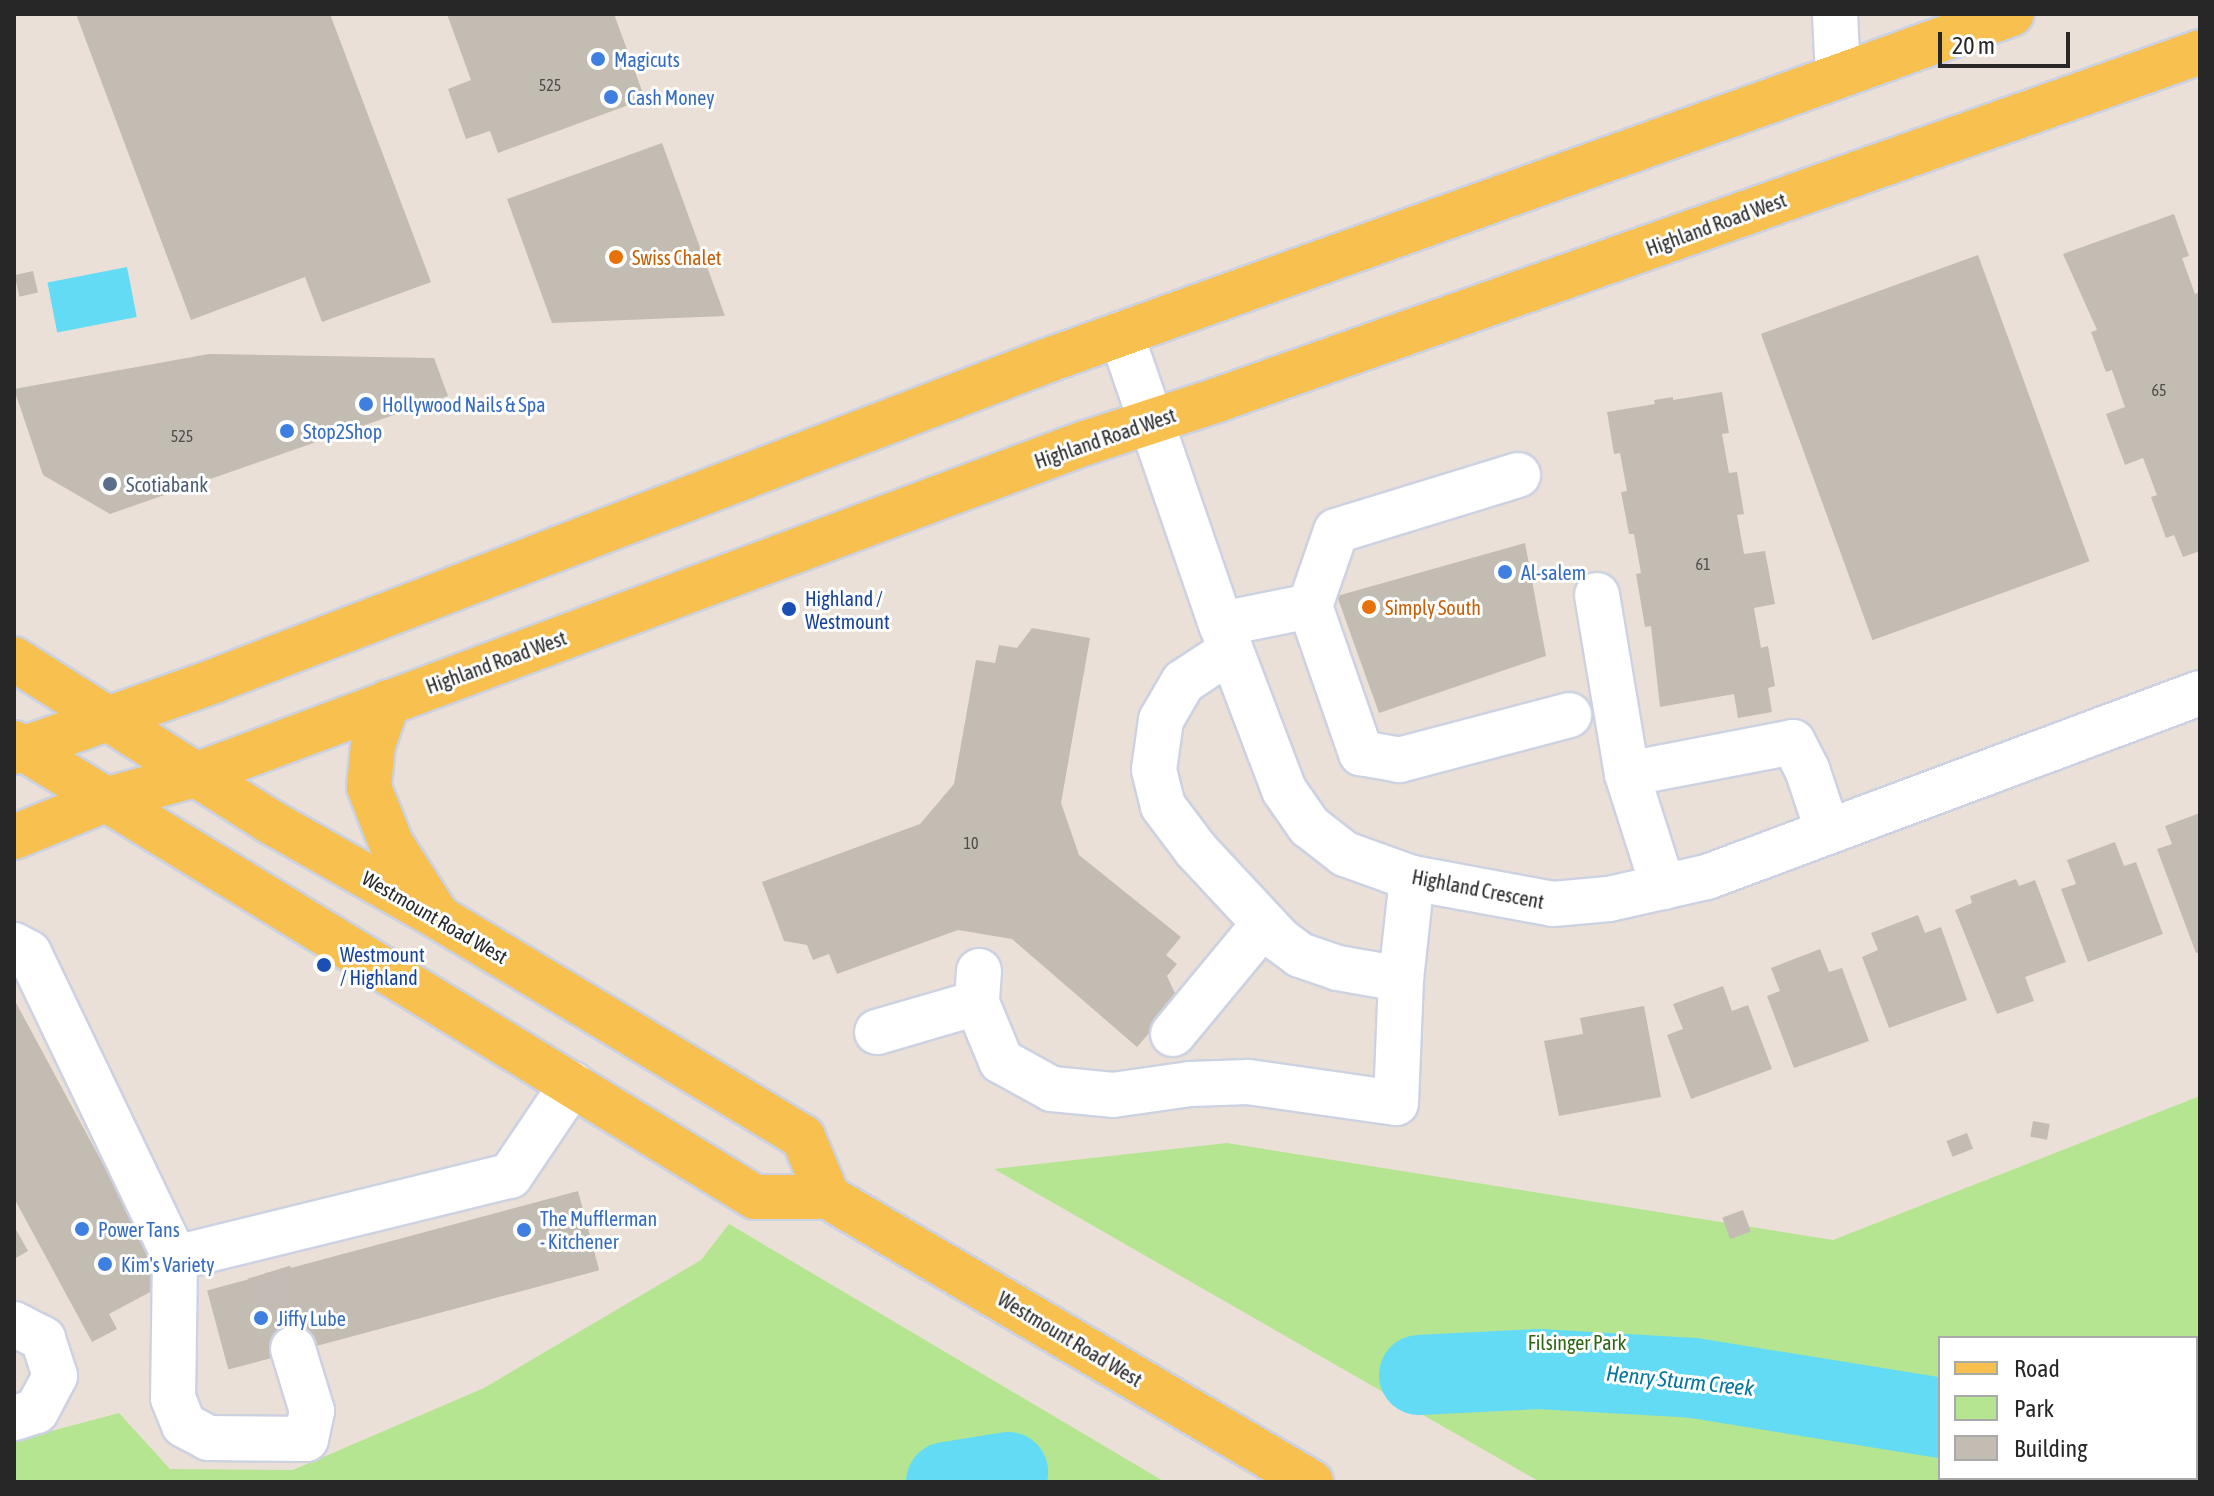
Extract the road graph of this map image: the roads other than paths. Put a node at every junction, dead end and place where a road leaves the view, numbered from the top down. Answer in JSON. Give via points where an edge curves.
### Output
{"nodes":[{"id":1,"x":1835,"y":14,"type":"edge"},
{"id":2,"x":1979,"y":19,"type":"edge"},
{"id":3,"x":2200,"y":52,"type":"edge"},
{"id":4,"x":1838,"y":76,"type":"junction"},
{"id":5,"x":1121,"y":334,"type":"junction"},
{"id":6,"x":1151,"y":422,"type":"junction"},
{"id":7,"x":1518,"y":475,"type":"dead end"},
{"id":8,"x":1597,"y":595,"type":"dead end"},
{"id":9,"x":1310,"y":606,"type":"junction"},
{"id":10,"x":1226,"y":637,"type":"junction"},
{"id":11,"x":14,"y":659,"type":"edge"},
{"id":12,"x":2200,"y":693,"type":"edge"},
{"id":13,"x":388,"y":702,"type":"junction"},
{"id":14,"x":1569,"y":715,"type":"dead end"},
{"id":15,"x":111,"y":719,"type":"junction"},
{"id":16,"x":17,"y":747,"type":"edge"},
{"id":17,"x":1627,"y":774,"type":"junction"},
{"id":18,"x":195,"y":775,"type":"junction"},
{"id":19,"x":108,"y":799,"type":"junction"},
{"id":20,"x":1828,"y":832,"type":"junction"},
{"id":21,"x":14,"y":837,"type":"edge"},
{"id":22,"x":1412,"y":878,"type":"junction"},
{"id":23,"x":1663,"y":887,"type":"junction"},
{"id":24,"x":438,"y":917,"type":"junction"},
{"id":25,"x":1264,"y":924,"type":"junction"},
{"id":26,"x":14,"y":945,"type":"edge"},
{"id":27,"x":1401,"y":979,"type":"junction"},
{"id":28,"x":877,"y":1032,"type":"dead end"},
{"id":29,"x":1173,"y":1034,"type":"dead end"},
{"id":30,"x":572,"y":1084,"type":"junction"},
{"id":31,"x":828,"y":1197,"type":"junction"},
{"id":32,"x":175,"y":1258,"type":"junction"},
{"id":33,"x":14,"y":1324,"type":"edge"},
{"id":34,"x":293,"y":1349,"type":"tunnel mouth"},
{"id":35,"x":14,"y":1418,"type":"edge"},
{"id":36,"x":1311,"y":1482,"type":"edge"}],
"edges":[{"from":1,"to":4,"type":"street"},
{"from":2,"to":4,"type":"main road"},
{"from":3,"to":6,"type":"main road","name":"Highland Road West"},
{"from":4,"to":5,"type":"main road"},
{"from":5,"to":6,"type":"street","name":"Highland Crescent"},
{"from":5,"to":15,"type":"main road"},
{"from":6,"to":10,"type":"street","name":"Highland Crescent"},
{"from":6,"to":13,"type":"main road","name":"Highland Road West"},
{"from":7,"to":9,"type":"street","via":[[1336,531]]},
{"from":8,"to":17,"type":"street"},
{"from":9,"to":10,"type":"street"},
{"from":9,"to":14,"type":"street","via":[[1361,753],[1399,760]]},
{"from":10,"to":22,"type":"street","name":"Highland Crescent","via":[[1284,790],[1309,826],[1345,854]]},
{"from":10,"to":25,"type":"street","via":[[1183,682],[1161,720],[1154,770],[1163,806]]},
{"from":11,"to":15,"type":"main road","name":"Westmount Road West"},
{"from":12,"to":20,"type":"street","name":"Highland Crescent"},
{"from":13,"to":18,"type":"main road","name":"Highland Road West"},
{"from":13,"to":24,"type":"main road","via":[[373,745],[369,787],[391,843]]},
{"from":15,"to":16,"type":"main road"},
{"from":15,"to":18,"type":"main road","name":"Westmount Road West"},
{"from":16,"to":19,"type":"main road"},
{"from":17,"to":20,"type":"street","via":[[1793,742]]},
{"from":17,"to":23,"type":"street"},
{"from":18,"to":19,"type":"main road","name":"Highland Road West"},
{"from":18,"to":24,"type":"main road","name":"Westmount Road West"},
{"from":19,"to":21,"type":"main road","name":"Highland Road West"},
{"from":19,"to":30,"type":"main road"},
{"from":20,"to":23,"type":"street","name":"Highland Crescent","via":[[1707,877]]},
{"from":22,"to":23,"type":"street","name":"Highland Crescent","via":[[1553,904]]},
{"from":22,"to":27,"type":"street"},
{"from":24,"to":31,"type":"main road","name":"Westmount Road West","via":[[803,1137]]},
{"from":25,"to":27,"type":"street","via":[[1300,955]]},
{"from":25,"to":29,"type":"street"},
{"from":26,"to":32,"type":"street","via":[[29,953]]},
{"from":27,"to":28,"type":"street","via":[[1396,1103],[1248,1082],[1113,1095],[1052,1089],[1001,1061],[978,987]]},
{"from":30,"to":31,"type":"main road","via":[[755,1197]]},
{"from":30,"to":32,"type":"street","via":[[510,1176],[263,1255]]},
{"from":31,"to":36,"type":"main road","name":"Westmount Road West"},
{"from":32,"to":34,"type":"street","via":[[173,1398],[184,1425],[208,1438],[306,1439],[312,1411]]},
{"from":33,"to":35,"type":"street","via":[[43,1339],[55,1376],[36,1411]]}]}
